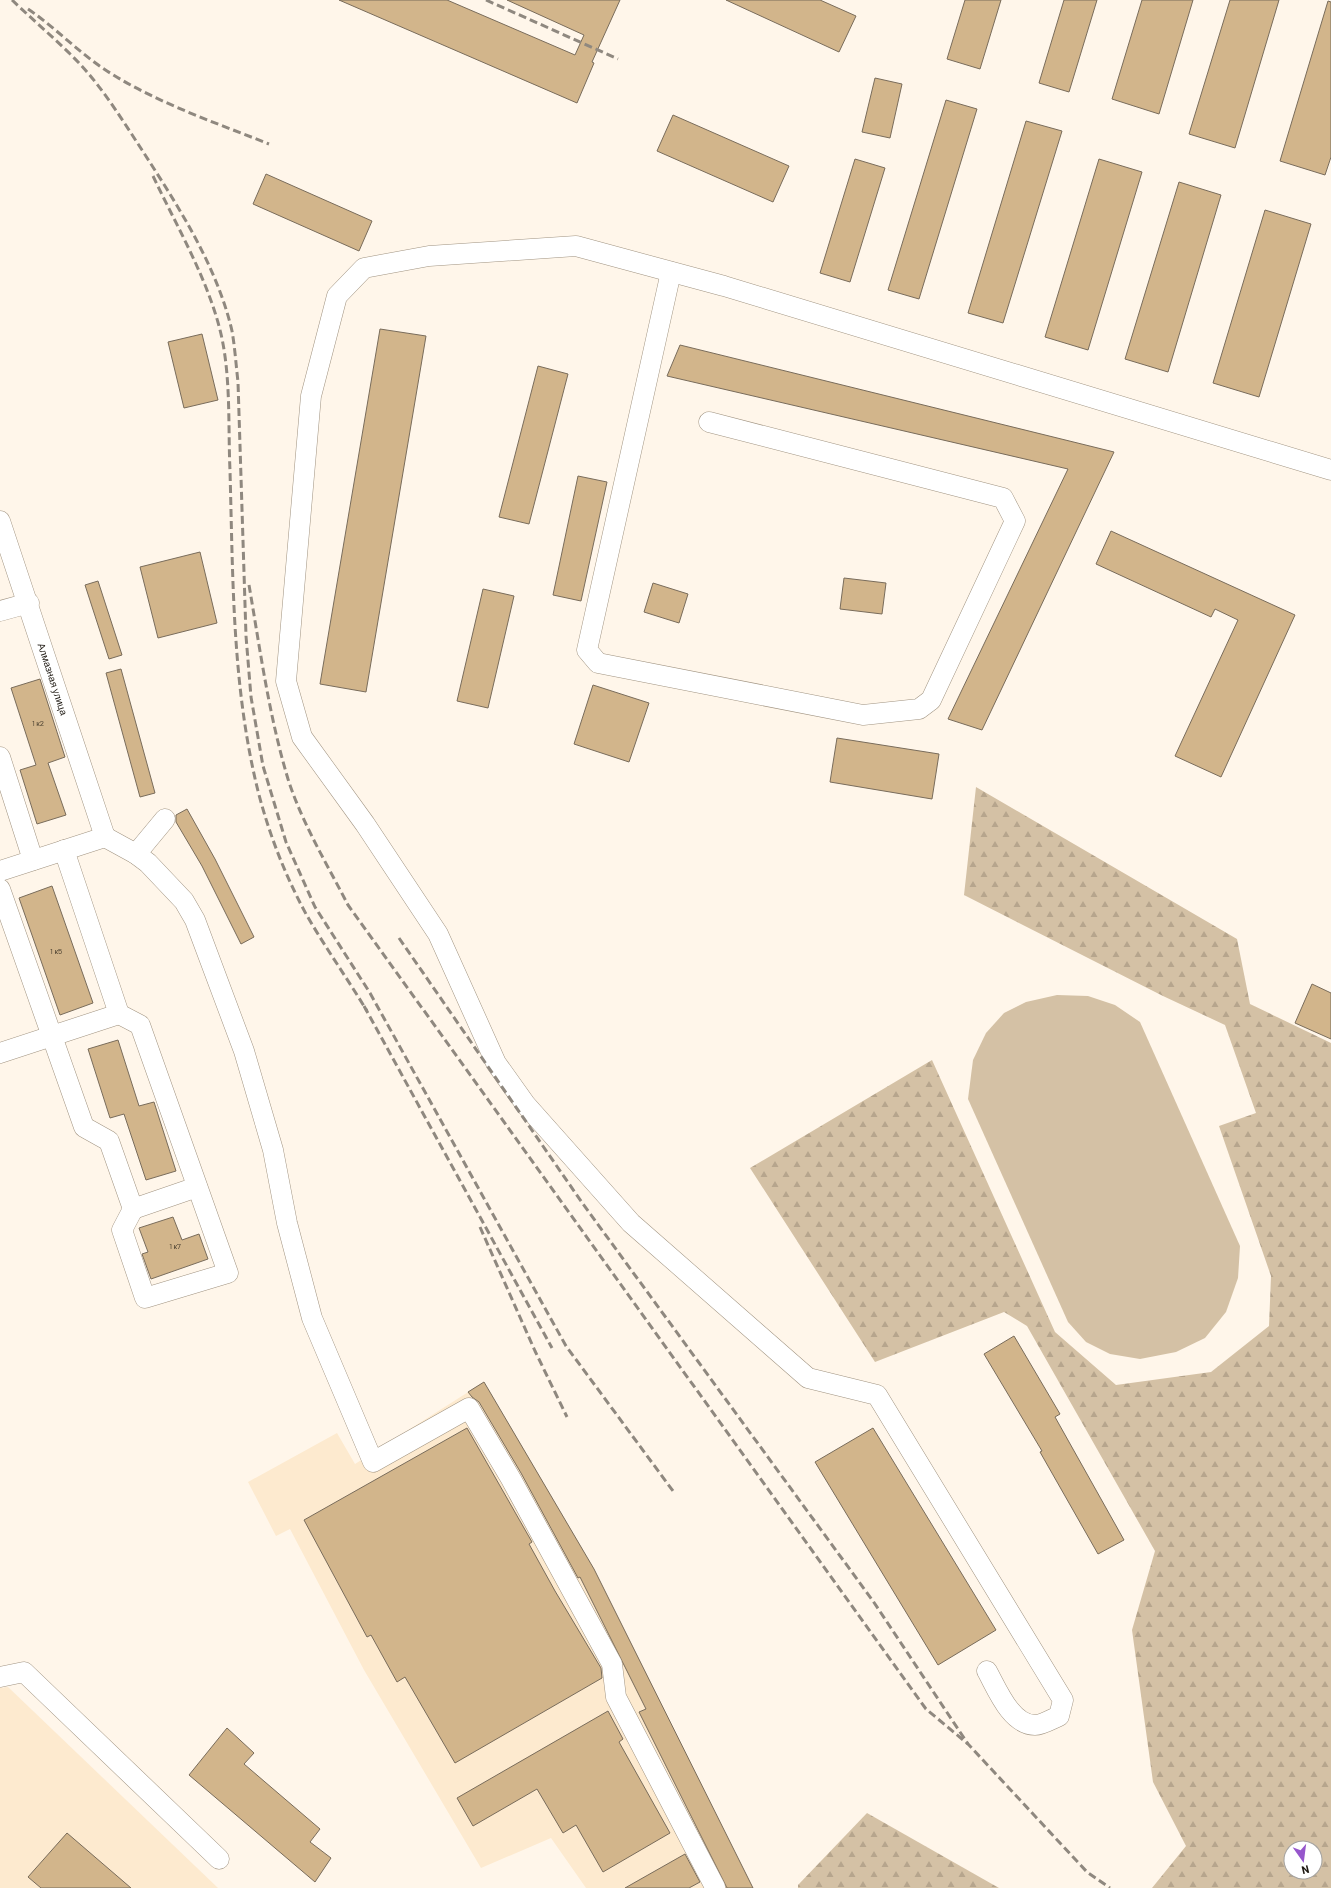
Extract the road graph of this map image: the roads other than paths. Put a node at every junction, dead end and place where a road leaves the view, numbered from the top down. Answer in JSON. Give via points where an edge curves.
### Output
{"nodes":[{"id":1,"x":671,"y":272,"type":"junction"},
{"id":2,"x":709,"y":422,"type":"dead end"},
{"id":3,"x":1331,"y":470,"type":"edge"},
{"id":4,"x":0,"y":521,"type":"edge"},
{"id":5,"x":28,"y":603,"type":"junction"},
{"id":6,"x":0,"y":611,"type":"edge"},
{"id":7,"x":0,"y":759,"type":"edge"},
{"id":8,"x":165,"y":819,"type":"dead end"},
{"id":9,"x":105,"y":837,"type":"junction"},
{"id":10,"x":64,"y":850,"type":"junction"},
{"id":11,"x":136,"y":854,"type":"junction"},
{"id":12,"x":33,"y":860,"type":"junction"},
{"id":13,"x":0,"y":871,"type":"edge"},
{"id":14,"x":0,"y":889,"type":"edge"},
{"id":15,"x":119,"y":1014,"type":"junction"},
{"id":16,"x":52,"y":1036,"type":"junction"},
{"id":17,"x":0,"y":1053,"type":"edge"},
{"id":18,"x":198,"y":1187,"type":"junction"},
{"id":19,"x":133,"y":1209,"type":"junction"},
{"id":20,"x":987,"y":1671,"type":"dead end"},
{"id":21,"x":0,"y":1677,"type":"edge"},
{"id":22,"x":219,"y":1859,"type":"dead end"},
{"id":23,"x":715,"y":1887,"type":"dead end"}],
"edges":[{"from":1,"to":2,"type":"street","via":[[588,650],[598,663],[863,715],[919,709],[931,700],[1015,521],[1003,498]]},
{"from":1,"to":3,"type":"street"},
{"from":1,"to":20,"type":"street","via":[[576,246],[429,256],[364,268],[337,296],[311,396],[286,681],[302,737],[365,824],[438,934],[496,1063],[526,1105],[631,1223],[808,1378],[878,1395],[1063,1700],[1059,1716],[1037,1725],[1028,1724],[1008,1711]]},
{"from":4,"to":5,"type":"street","name":"Алмазная улица"},
{"from":5,"to":6,"type":"street"},
{"from":5,"to":9,"type":"street","name":"Алмазная улица"},
{"from":7,"to":12,"type":"street"},
{"from":8,"to":11,"type":"street"},
{"from":9,"to":10,"type":"street"},
{"from":9,"to":11,"type":"street"},
{"from":10,"to":12,"type":"street"},
{"from":10,"to":15,"type":"street"},
{"from":11,"to":23,"type":"street","via":[[166,879],[184,901],[205,942],[244,1051],[273,1150],[286,1223],[312,1318],[373,1462],[469,1408],[511,1479],[612,1664],[616,1697]]},
{"from":12,"to":13,"type":"street"},
{"from":14,"to":16,"type":"street"},
{"from":15,"to":16,"type":"street"},
{"from":15,"to":18,"type":"street","via":[[140,1025]]},
{"from":16,"to":17,"type":"street"},
{"from":16,"to":19,"type":"street","via":[[84,1127],[109,1141]]},
{"from":18,"to":19,"type":"street"},
{"from":18,"to":19,"type":"street","via":[[228,1273],[145,1298],[122,1230]]},
{"from":21,"to":22,"type":"street","via":[[24,1672]]}]}
